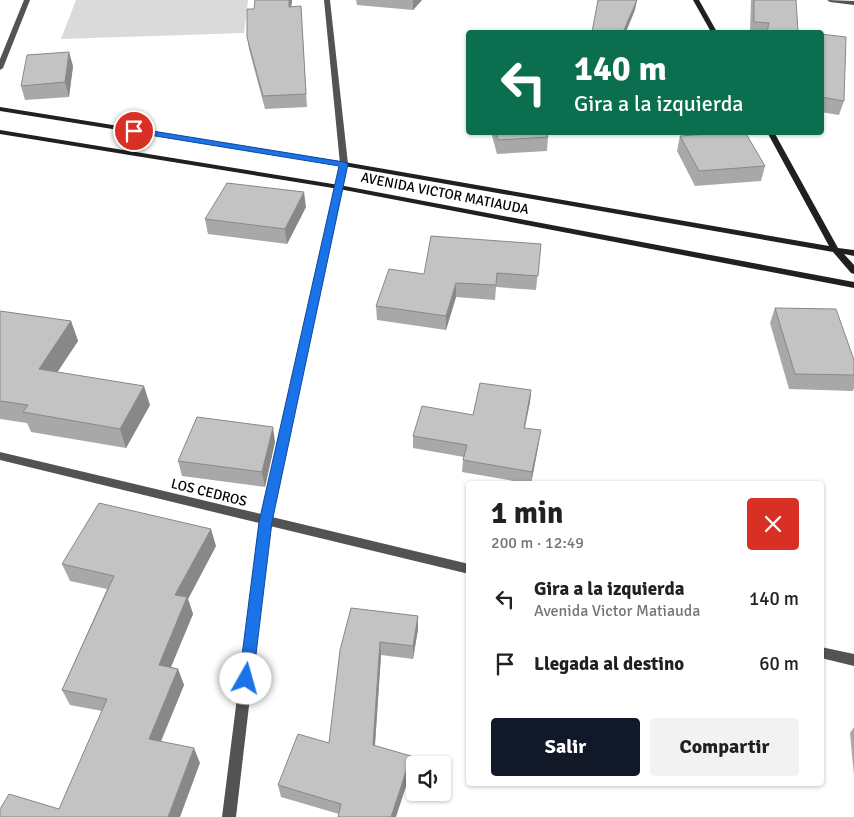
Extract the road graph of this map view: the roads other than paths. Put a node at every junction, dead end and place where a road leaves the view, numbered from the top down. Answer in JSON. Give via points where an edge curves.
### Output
{"nodes":[{"id":1,"x":27,"y":0,"type":"edge"},
{"id":2,"x":327,"y":0,"type":"edge"},
{"id":3,"x":696,"y":0,"type":"edge"},
{"id":4,"x":830,"y":0,"type":"edge"},
{"id":5,"x":854,"y":3,"type":"edge"},
{"id":6,"x":713,"y":30,"type":"edge"},
{"id":7,"x":0,"y":68,"type":"edge"},
{"id":8,"x":0,"y":109,"type":"edge"},
{"id":9,"x":0,"y":132,"type":"edge"},
{"id":10,"x":772,"y":135,"type":"edge"},
{"id":11,"x":344,"y":164,"type":"junction"},
{"id":12,"x":339,"y":188,"type":"junction"},
{"id":13,"x":835,"y":249,"type":"junction"},
{"id":14,"x":854,"y":253,"type":"edge"},
{"id":15,"x":854,"y":271,"type":"edge"},
{"id":16,"x":854,"y":285,"type":"edge"},
{"id":17,"x":0,"y":456,"type":"edge"},
{"id":18,"x":265,"y":522,"type":"junction"},
{"id":19,"x":466,"y":568,"type":"edge"},
{"id":20,"x":824,"y":653,"type":"edge"},
{"id":21,"x":854,"y":660,"type":"edge"},
{"id":22,"x":229,"y":817,"type":"edge"}],
"edges":[{"from":1,"to":7,"type":"street"},
{"from":2,"to":11,"type":"street"},
{"from":3,"to":6,"type":"main road"},
{"from":4,"to":5,"type":"street"},
{"from":8,"to":11,"type":"main road","name":"AVENIDA VICTOR MATIAUDA"},
{"from":9,"to":12,"type":"main road","name":"AVENIDA VICTOR MATIAUDA"},
{"from":10,"to":13,"type":"main road"},
{"from":11,"to":12,"type":"street"},
{"from":11,"to":13,"type":"main road","name":"AVENIDA VICTOR MATIAUDA"},
{"from":12,"to":16,"type":"main road","name":"AVENIDA VICTOR MATIAUDA"},
{"from":12,"to":18,"type":"street"},
{"from":13,"to":14,"type":"main road","name":"AVENIDA VICTOR MATIAUDA"},
{"from":13,"to":15,"type":"main road"},
{"from":17,"to":18,"type":"street","name":"LOS CEDROS"},
{"from":18,"to":19,"type":"street","name":"LOS CEDROS"},
{"from":18,"to":22,"type":"street"},
{"from":20,"to":21,"type":"street"}]}
